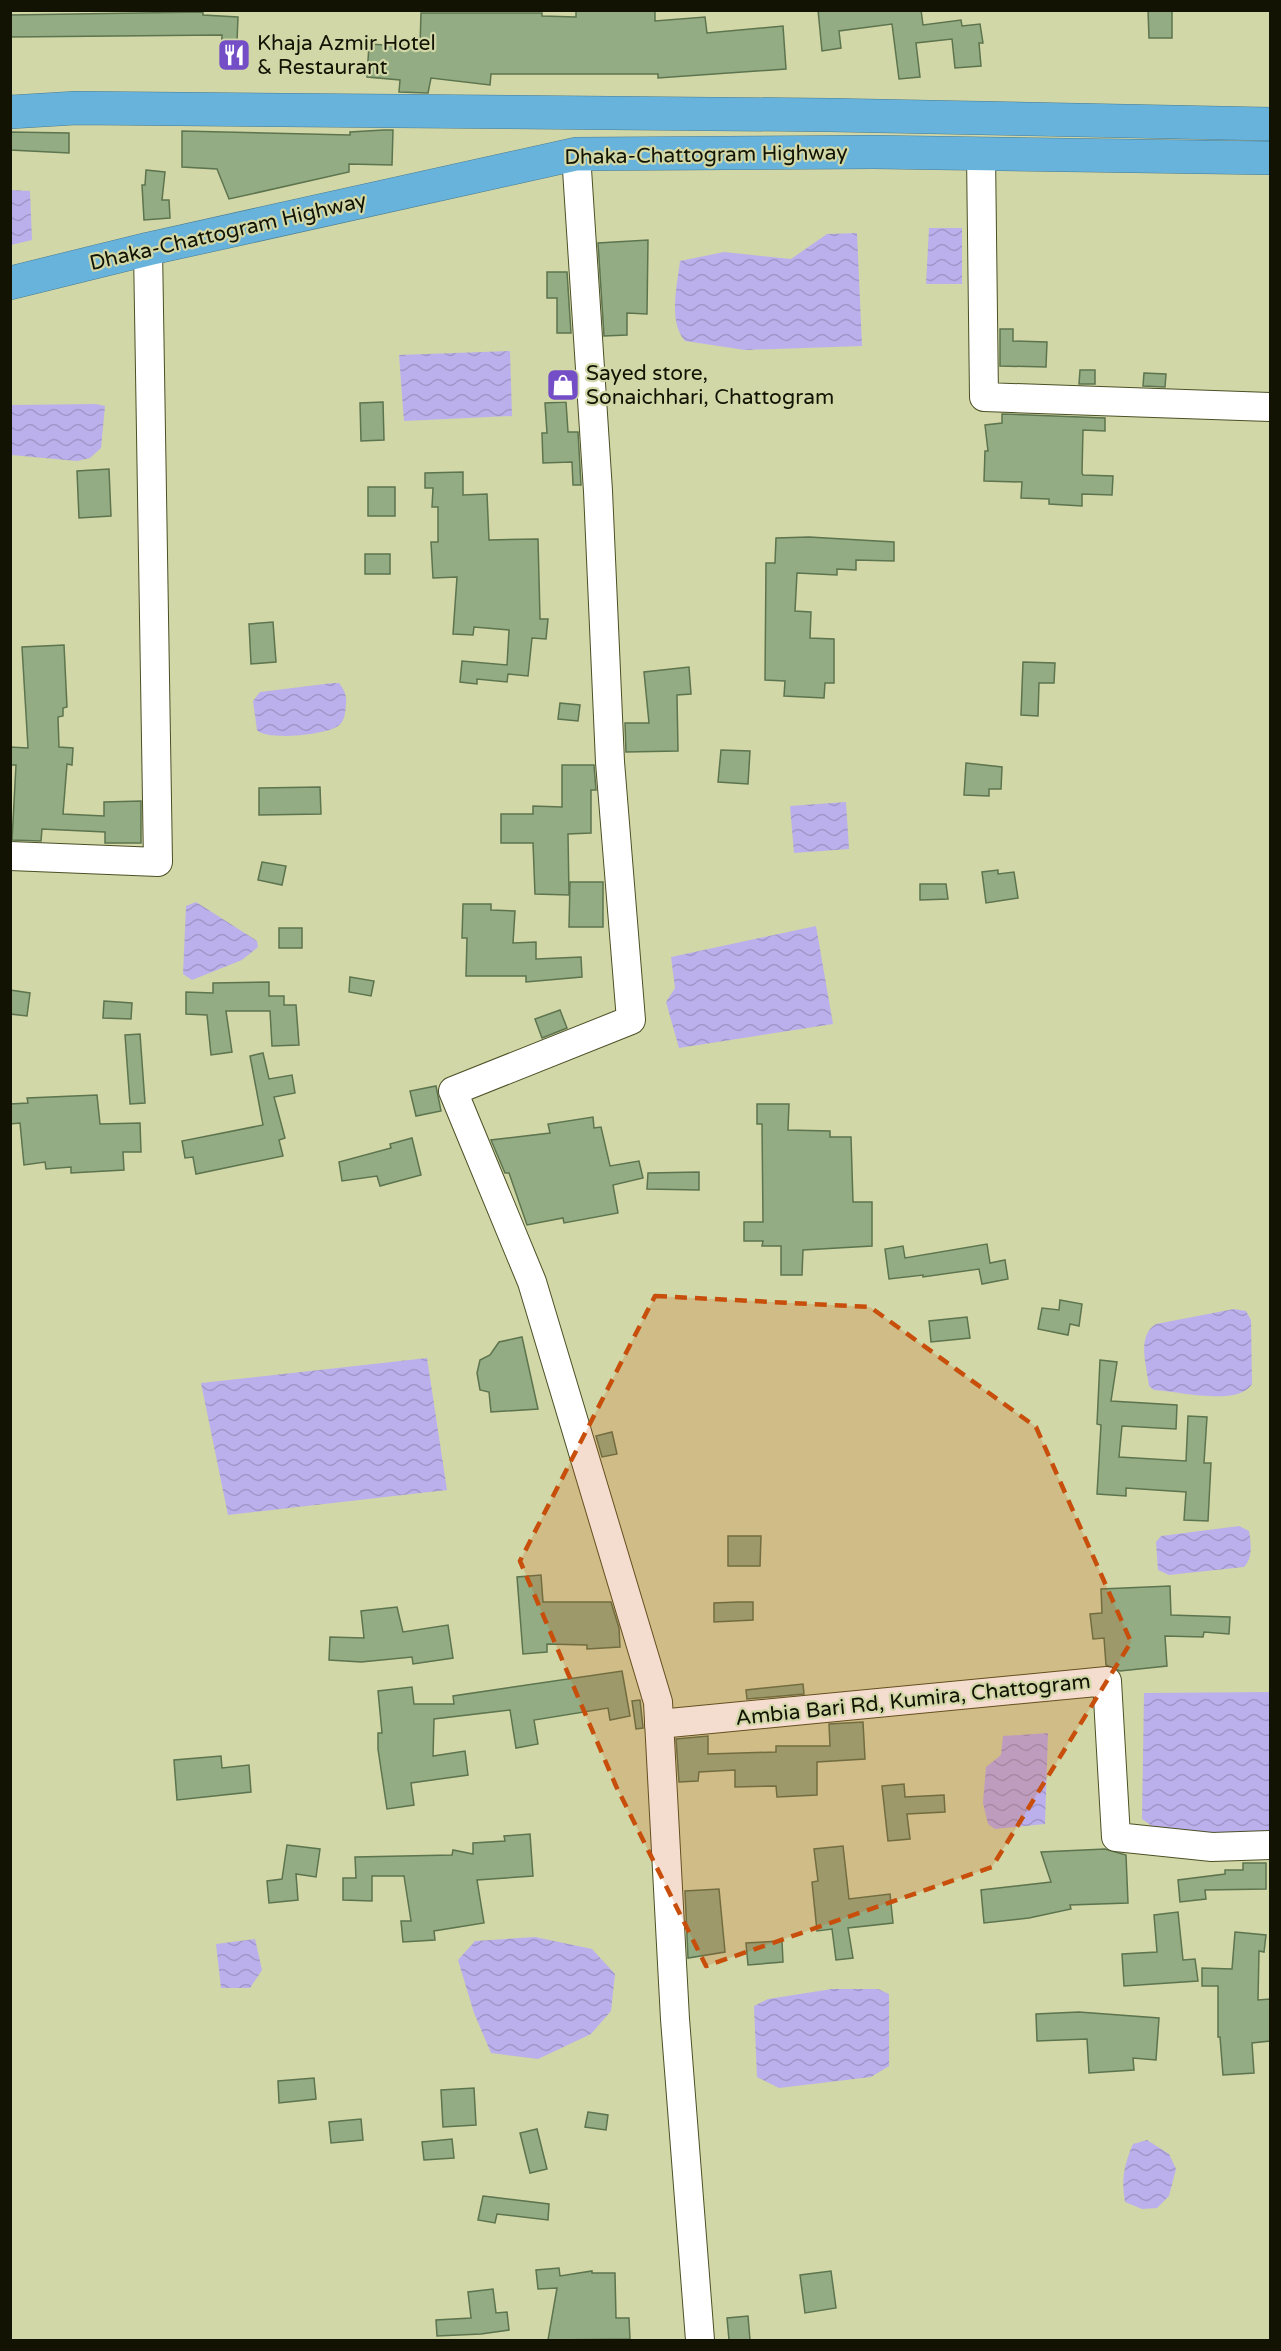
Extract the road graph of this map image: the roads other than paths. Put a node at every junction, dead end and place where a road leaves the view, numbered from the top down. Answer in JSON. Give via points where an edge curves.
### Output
{"nodes":[{"id":1,"x":10,"y":112,"type":"edge"},
{"id":2,"x":1270,"y":124,"type":"edge"},
{"id":3,"x":576,"y":154,"type":"junction"},
{"id":4,"x":981,"y":154,"type":"junction"},
{"id":5,"x":1270,"y":158,"type":"edge"},
{"id":6,"x":148,"y":249,"type":"junction"},
{"id":7,"x":10,"y":283,"type":"edge"},
{"id":8,"x":1270,"y":407,"type":"edge"},
{"id":9,"x":10,"y":856,"type":"edge"},
{"id":10,"x":659,"y":1724,"type":"junction"},
{"id":11,"x":1270,"y":1845,"type":"edge"},
{"id":12,"x":700,"y":2340,"type":"edge"}],
"edges":[{"from":1,"to":2,"type":"highway","name":"Dhaka-Chattogram Highway","via":[[76,108]]},
{"from":3,"to":4,"type":"highway","name":"Dhaka-Chattogram Highway"},
{"from":3,"to":6,"type":"highway","name":"Dhaka-Chattogram Highway"},
{"from":3,"to":10,"type":"street","via":[[598,491],[610,762],[631,1020],[453,1090],[532,1282],[658,1702]]},
{"from":4,"to":5,"type":"highway","name":"Dhaka-Chattogram Highway"},
{"from":4,"to":8,"type":"street","via":[[984,397]]},
{"from":6,"to":7,"type":"highway","name":"Dhaka-Chattogram Highway"},
{"from":6,"to":9,"type":"street","via":[[158,862]]},
{"from":10,"to":11,"type":"street","name":"Ambia Bari Rd, Kumira, Chattogram","via":[[1107,1681],[1116,1837],[1212,1846]]},
{"from":10,"to":12,"type":"street","via":[[675,2019]]}]}
